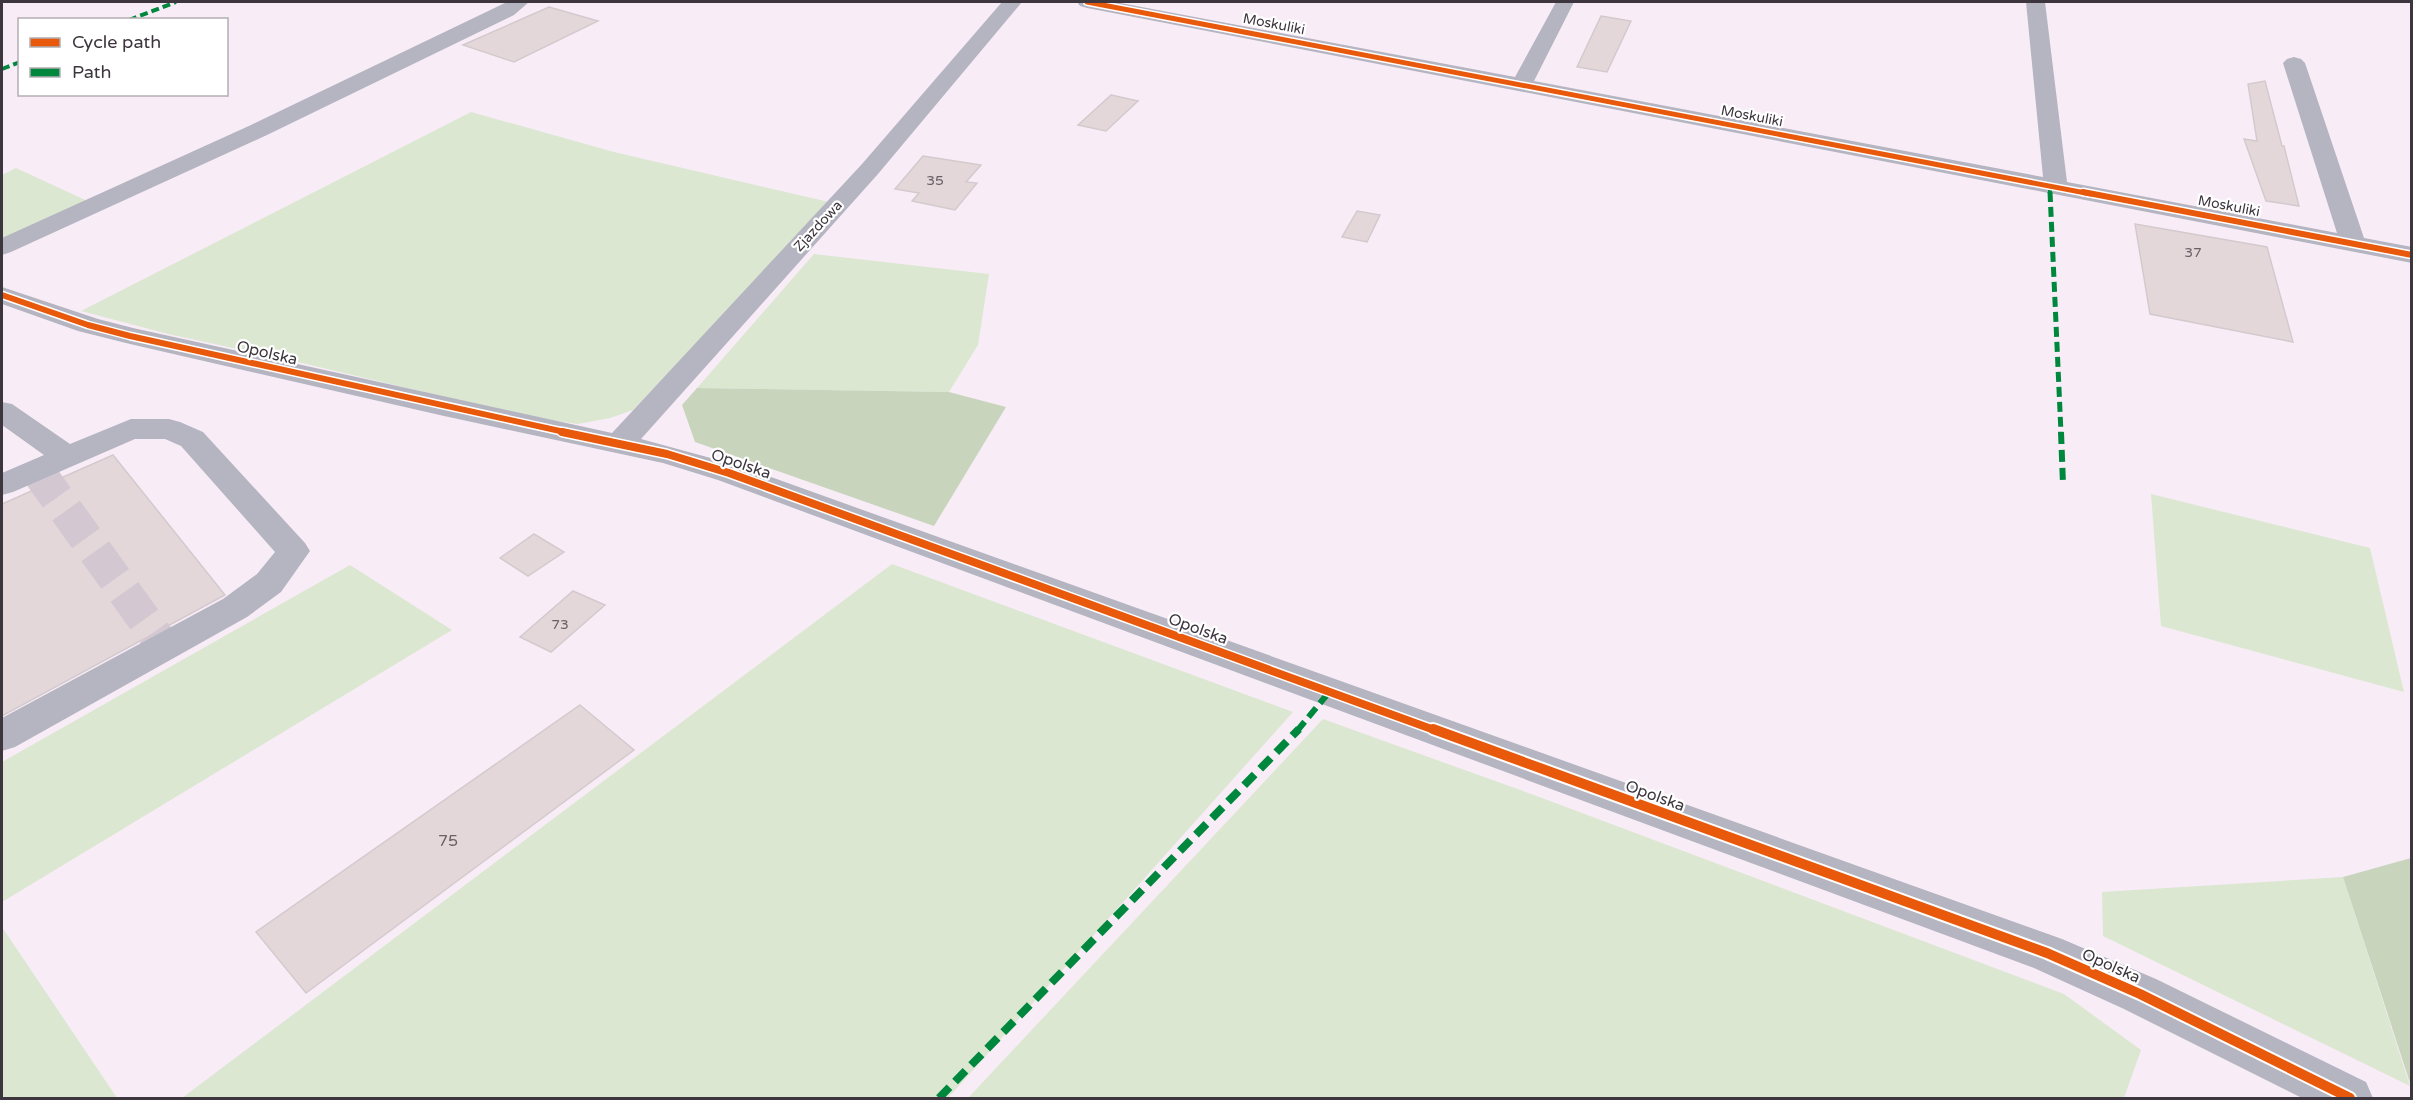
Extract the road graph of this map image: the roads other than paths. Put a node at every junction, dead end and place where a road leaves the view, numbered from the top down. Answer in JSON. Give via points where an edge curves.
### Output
{"nodes":[{"id":1,"x":519,"y":2,"type":"edge"},
{"id":2,"x":1012,"y":2,"type":"edge"},
{"id":3,"x":1087,"y":2,"type":"edge"},
{"id":4,"x":1565,"y":2,"type":"edge"},
{"id":5,"x":2036,"y":2,"type":"edge"},
{"id":6,"x":2295,"y":63,"type":"dead end"},
{"id":7,"x":1522,"y":84,"type":"junction"},
{"id":8,"x":2056,"y":188,"type":"junction"},
{"id":9,"x":2353,"y":244,"type":"junction"},
{"id":10,"x":2,"y":247,"type":"edge"},
{"id":11,"x":2412,"y":255,"type":"edge"},
{"id":12,"x":2,"y":295,"type":"edge"},
{"id":13,"x":2,"y":411,"type":"edge"},
{"id":14,"x":618,"y":445,"type":"junction"},
{"id":15,"x":67,"y":457,"type":"junction"},
{"id":16,"x":2,"y":485,"type":"edge"},
{"id":17,"x":2,"y":736,"type":"edge"},
{"id":18,"x":2350,"y":1098,"type":"edge"}],
"edges":[{"from":1,"to":10,"type":"street","via":[[300,110]]},
{"from":2,"to":14,"type":"street","name":"Zjazdowa","via":[[870,169]]},
{"from":3,"to":7,"type":"street","name":"Moskuliki"},
{"from":4,"to":7,"type":"street"},
{"from":5,"to":8,"type":"street"},
{"from":6,"to":9,"type":"street"},
{"from":7,"to":8,"type":"street","name":"Moskuliki"},
{"from":8,"to":9,"type":"street","name":"Moskuliki"},
{"from":9,"to":11,"type":"street","name":"Moskuliki"},
{"from":12,"to":14,"type":"street","name":"Opolska","via":[[130,336]]},
{"from":13,"to":15,"type":"street"},
{"from":14,"to":18,"type":"street","name":"Opolska","via":[[667,454],[729,473],[2047,953],[2140,994]]},
{"from":15,"to":16,"type":"street"},
{"from":15,"to":17,"type":"street","via":[[130,429],[169,429],[192,439],[293,551],[269,583],[235,608]]}]}
